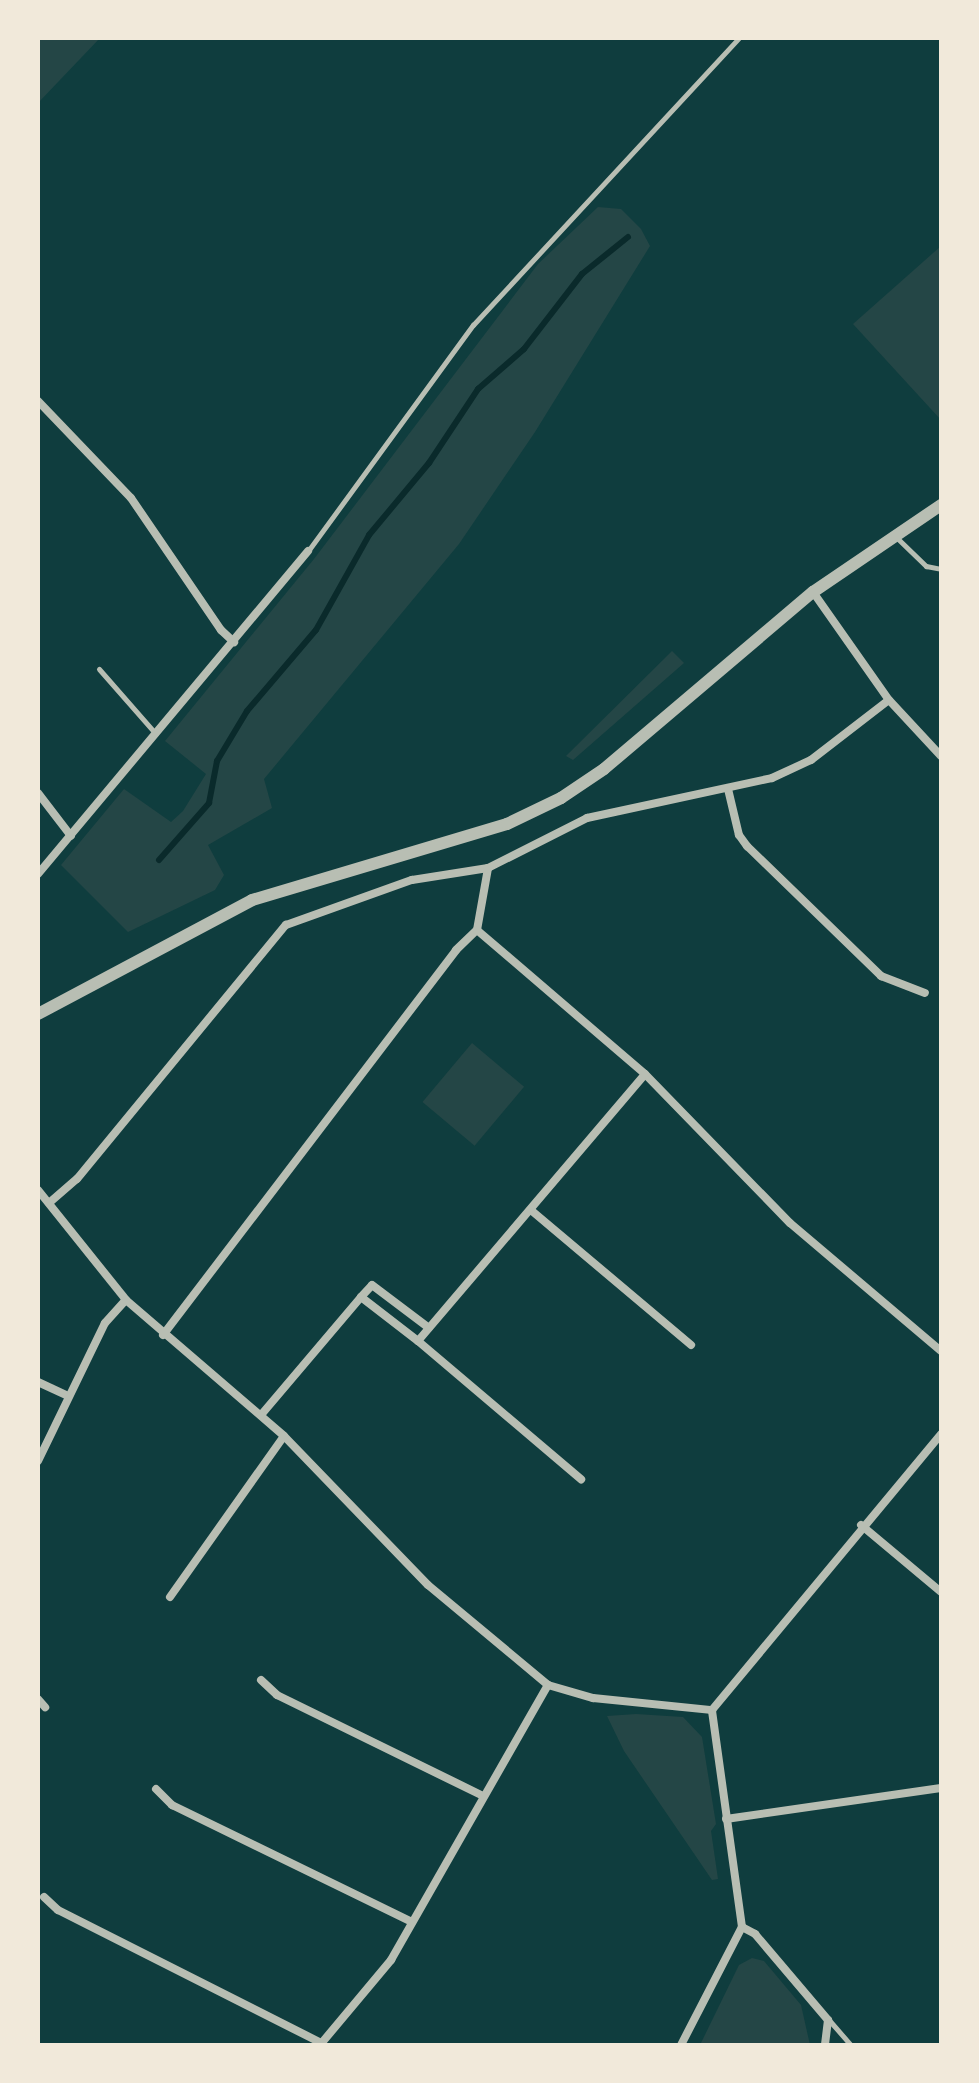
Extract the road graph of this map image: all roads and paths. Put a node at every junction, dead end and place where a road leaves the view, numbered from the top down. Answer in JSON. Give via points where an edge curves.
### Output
{"nodes":[{"id":1,"x":739,"y":38,"type":"edge"},
{"id":2,"x":38,"y":401,"type":"edge"},
{"id":3,"x":941,"y":505,"type":"edge"},
{"id":4,"x":895,"y":536,"type":"junction"},
{"id":5,"x":308,"y":551,"type":"joint"},
{"id":6,"x":941,"y":569,"type":"edge"},
{"id":7,"x":813,"y":592,"type":"junction"},
{"id":8,"x":234,"y":642,"type":"junction"},
{"id":9,"x":99,"y":669,"type":"dead end"},
{"id":10,"x":889,"y":700,"type":"junction"},
{"id":11,"x":157,"y":735,"type":"junction"},
{"id":12,"x":941,"y":756,"type":"edge"},
{"id":13,"x":728,"y":789,"type":"junction"},
{"id":14,"x":38,"y":793,"type":"edge"},
{"id":15,"x":71,"y":836,"type":"junction"},
{"id":16,"x":488,"y":868,"type":"junction"},
{"id":17,"x":38,"y":874,"type":"edge"},
{"id":18,"x":477,"y":930,"type":"junction"},
{"id":19,"x":925,"y":993,"type":"dead end"},
{"id":20,"x":38,"y":1014,"type":"edge"},
{"id":21,"x":645,"y":1074,"type":"junction"},
{"id":22,"x":38,"y":1190,"type":"edge"},
{"id":23,"x":49,"y":1203,"type":"junction"},
{"id":24,"x":532,"y":1211,"type":"junction"},
{"id":25,"x":361,"y":1297,"type":"junction"},
{"id":26,"x":126,"y":1300,"type":"junction"},
{"id":27,"x":429,"y":1328,"type":"junction"},
{"id":28,"x":163,"y":1335,"type":"junction"},
{"id":29,"x":418,"y":1341,"type":"junction"},
{"id":30,"x":691,"y":1345,"type":"dead end"},
{"id":31,"x":941,"y":1351,"type":"edge"},
{"id":32,"x":38,"y":1382,"type":"edge"},
{"id":33,"x":68,"y":1396,"type":"junction"},
{"id":34,"x":261,"y":1415,"type":"junction"},
{"id":35,"x":941,"y":1434,"type":"edge"},
{"id":36,"x":284,"y":1436,"type":"junction"},
{"id":37,"x":38,"y":1461,"type":"edge"},
{"id":38,"x":581,"y":1479,"type":"dead end"},
{"id":39,"x":861,"y":1525,"type":"junction"},
{"id":40,"x":941,"y":1592,"type":"edge"},
{"id":41,"x":170,"y":1597,"type":"dead end"},
{"id":42,"x":261,"y":1680,"type":"dead end"},
{"id":43,"x":548,"y":1685,"type":"junction"},
{"id":44,"x":712,"y":1710,"type":"junction"},
{"id":45,"x":941,"y":1788,"type":"edge"},
{"id":46,"x":156,"y":1789,"type":"dead end"},
{"id":47,"x":483,"y":1796,"type":"junction"},
{"id":48,"x":726,"y":1819,"type":"junction"},
{"id":49,"x":44,"y":1897,"type":"dead end"},
{"id":50,"x":410,"y":1921,"type":"junction"},
{"id":51,"x":742,"y":1927,"type":"junction"},
{"id":52,"x":828,"y":2020,"type":"junction"},
{"id":53,"x":320,"y":2044,"type":"edge"},
{"id":54,"x":681,"y":2045,"type":"edge"},
{"id":55,"x":825,"y":2045,"type":"edge"},
{"id":56,"x":851,"y":2045,"type":"edge"}],
"edges":[{"from":1,"to":5,"type":"lane","via":[[473,325]]},
{"from":2,"to":8,"type":"street","via":[[131,498]]},
{"from":3,"to":4,"type":"street"},
{"from":4,"to":6,"type":"lane","via":[[926,566]]},
{"from":4,"to":7,"type":"street"},
{"from":5,"to":8,"type":"street"},
{"from":7,"to":10,"type":"street"},
{"from":7,"to":20,"type":"street","via":[[604,769],[561,798],[507,824],[252,900]]},
{"from":8,"to":11,"type":"street"},
{"from":9,"to":11,"type":"lane"},
{"from":10,"to":12,"type":"street"},
{"from":10,"to":13,"type":"street","via":[[811,760],[772,778]]},
{"from":11,"to":15,"type":"street"},
{"from":13,"to":16,"type":"street","via":[[587,818]]},
{"from":13,"to":19,"type":"street","via":[[739,835],[747,846],[881,976]]},
{"from":14,"to":15,"type":"street"},
{"from":15,"to":17,"type":"street"},
{"from":16,"to":18,"type":"street"},
{"from":16,"to":23,"type":"street","via":[[412,880],[286,925],[77,1179]]},
{"from":18,"to":21,"type":"street"},
{"from":18,"to":28,"type":"street","via":[[456,950]]},
{"from":21,"to":24,"type":"street"},
{"from":21,"to":31,"type":"street","via":[[790,1223]]},
{"from":22,"to":23,"type":"street"},
{"from":23,"to":26,"type":"street"},
{"from":24,"to":27,"type":"street"},
{"from":24,"to":30,"type":"street"},
{"from":25,"to":27,"type":"street","via":[[372,1285]]},
{"from":25,"to":29,"type":"street"},
{"from":25,"to":34,"type":"street"},
{"from":26,"to":28,"type":"street"},
{"from":26,"to":33,"type":"street","via":[[105,1323]]},
{"from":27,"to":29,"type":"street"},
{"from":28,"to":34,"type":"street"},
{"from":29,"to":38,"type":"street"},
{"from":32,"to":33,"type":"street"},
{"from":33,"to":37,"type":"street"},
{"from":34,"to":36,"type":"street"},
{"from":35,"to":39,"type":"street"},
{"from":36,"to":41,"type":"street"},
{"from":36,"to":43,"type":"street","via":[[385,1546]]},
{"from":39,"to":40,"type":"street"},
{"from":39,"to":44,"type":"street"},
{"from":42,"to":47,"type":"street","via":[[277,1695]]},
{"from":43,"to":44,"type":"street","via":[[593,1698]]},
{"from":43,"to":47,"type":"street"},
{"from":44,"to":48,"type":"street"},
{"from":45,"to":48,"type":"street"},
{"from":46,"to":50,"type":"street","via":[[172,1805]]},
{"from":47,"to":50,"type":"street"},
{"from":48,"to":51,"type":"street"},
{"from":49,"to":53,"type":"street","via":[[58,1910]]},
{"from":50,"to":53,"type":"street","via":[[391,1960]]},
{"from":51,"to":52,"type":"street","via":[[755,1934]]},
{"from":51,"to":54,"type":"street"},
{"from":52,"to":55,"type":"street"},
{"from":52,"to":56,"type":"lane"}]}
